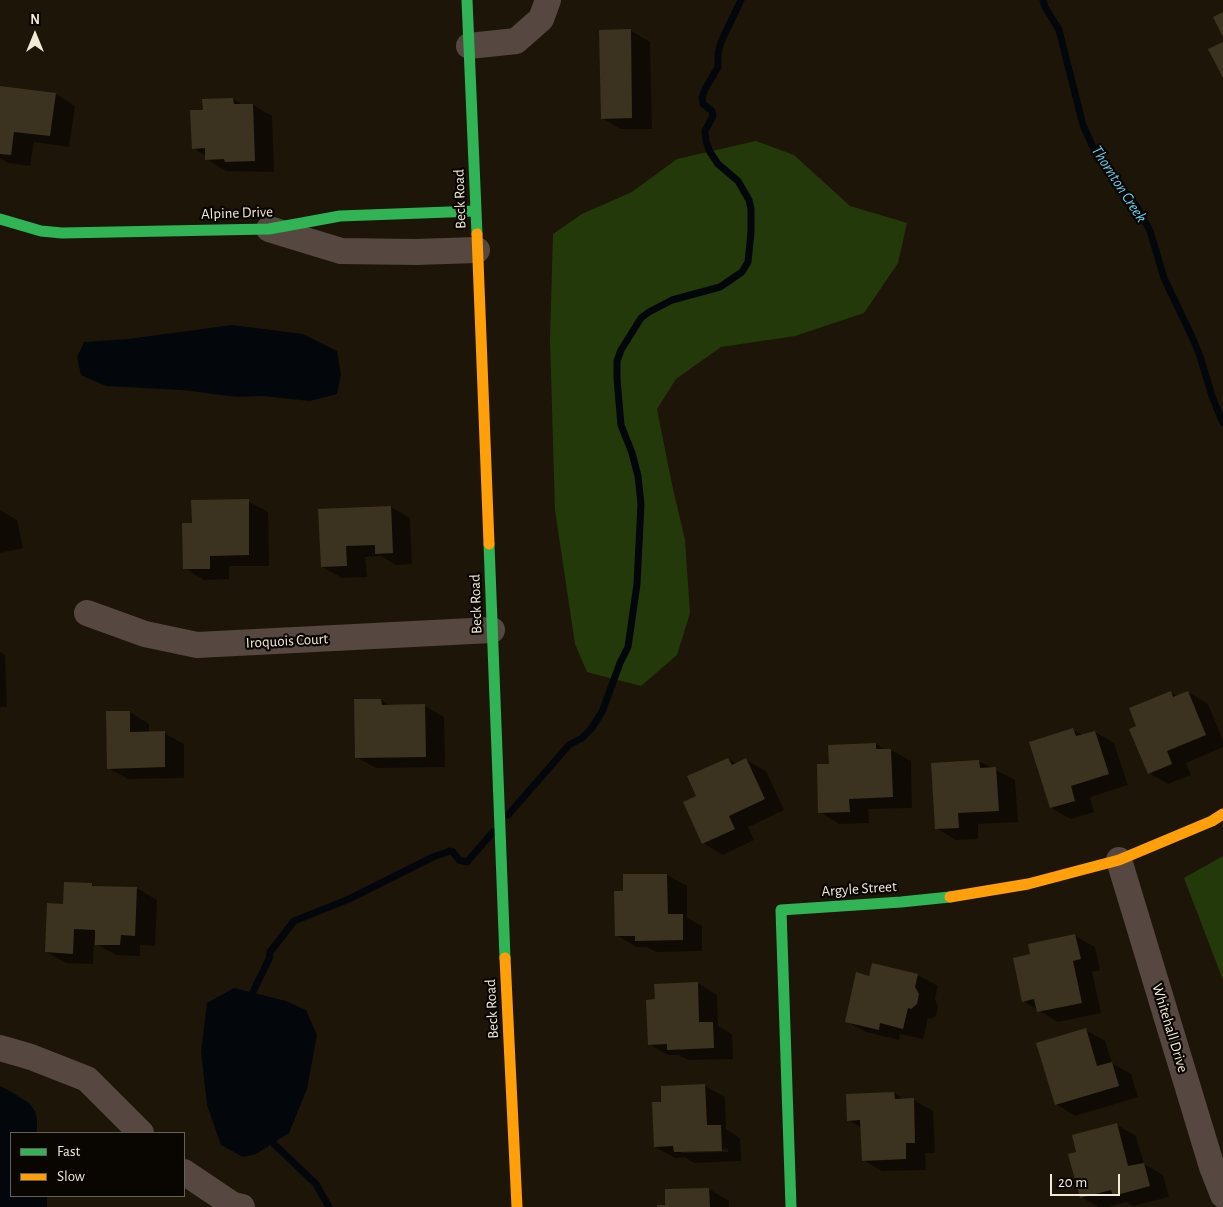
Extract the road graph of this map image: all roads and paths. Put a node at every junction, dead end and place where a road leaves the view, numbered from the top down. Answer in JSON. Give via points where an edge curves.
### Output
{"nodes":[{"id":1,"x":467,"y":0,"type":"edge"},
{"id":2,"x":548,"y":0,"type":"edge"},
{"id":3,"x":469,"y":46,"type":"junction"},
{"id":4,"x":476,"y":211,"type":"junction"},
{"id":5,"x":0,"y":219,"type":"edge"},
{"id":6,"x":269,"y":229,"type":"junction"},
{"id":7,"x":478,"y":250,"type":"junction"},
{"id":8,"x":87,"y":613,"type":"dead end"},
{"id":9,"x":492,"y":630,"type":"junction"},
{"id":10,"x":1223,"y":814,"type":"edge"},
{"id":11,"x":1119,"y":860,"type":"junction"},
{"id":12,"x":0,"y":1048,"type":"edge"},
{"id":13,"x":140,"y":1132,"type":"edge"},
{"id":14,"x":185,"y":1173,"type":"edge"},
{"id":15,"x":1223,"y":1195,"type":"edge"},
{"id":16,"x":242,"y":1207,"type":"edge"},
{"id":17,"x":517,"y":1207,"type":"edge"},
{"id":18,"x":791,"y":1207,"type":"edge"}],
"edges":[{"from":1,"to":3,"type":"street","name":"Beck Road"},
{"from":2,"to":3,"type":"street","via":[[541,18],[516,41]]},
{"from":3,"to":4,"type":"street","name":"Beck Road"},
{"from":4,"to":6,"type":"street","name":"Alpine Drive","via":[[340,216]]},
{"from":4,"to":7,"type":"street","name":"Beck Road"},
{"from":5,"to":6,"type":"street","name":"Alpine Drive","via":[[62,233]]},
{"from":6,"to":7,"type":"street","via":[[341,251]]},
{"from":7,"to":9,"type":"street","name":"Beck Road"},
{"from":8,"to":9,"type":"street","name":"Iroquois Court","via":[[145,634],[197,644]]},
{"from":9,"to":17,"type":"street","name":"Beck Road"},
{"from":10,"to":11,"type":"street","name":"Argyle Street"},
{"from":11,"to":15,"type":"street","name":"Whitehall Drive"},
{"from":11,"to":18,"type":"street","name":"Argyle Street","via":[[1028,884],[964,895],[781,910]]},
{"from":12,"to":13,"type":"street","via":[[31,1056],[87,1079]]},
{"from":14,"to":16,"type":"street","via":[[233,1205]]}]}
